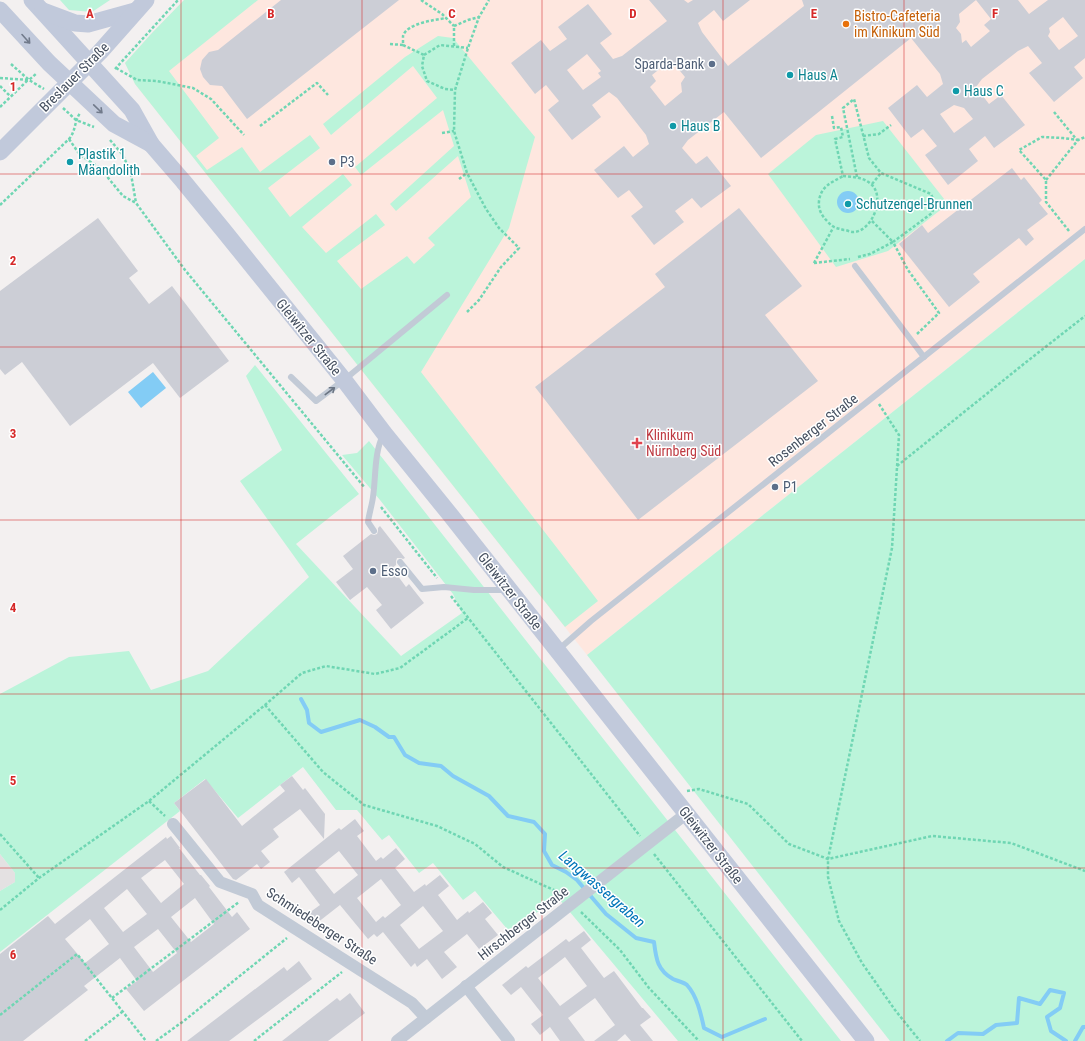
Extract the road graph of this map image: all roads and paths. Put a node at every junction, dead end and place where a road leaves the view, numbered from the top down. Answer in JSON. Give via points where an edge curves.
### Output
{"nodes":[{"id":1,"x":178,"y":0,"type":"edge"},
{"id":2,"x":421,"y":0,"type":"edge"},
{"id":3,"x":490,"y":0,"type":"edge"},
{"id":4,"x":36,"y":5,"type":"edge"},
{"id":5,"x":141,"y":5,"type":"edge"},
{"id":6,"x":0,"y":10,"type":"edge"},
{"id":7,"x":479,"y":17,"type":"junction"},
{"id":8,"x":446,"y":18,"type":"junction"},
{"id":9,"x":454,"y":26,"type":"junction"},
{"id":10,"x":390,"y":44,"type":"dead end"},
{"id":11,"x":403,"y":45,"type":"junction"},
{"id":12,"x":454,"y":46,"type":"junction"},
{"id":13,"x":468,"y":48,"type":"junction"},
{"id":14,"x":424,"y":55,"type":"junction"},
{"id":15,"x":89,"y":63,"type":"junction"},
{"id":16,"x":116,"y":68,"type":"junction"},
{"id":17,"x":28,"y":80,"type":"dead end"},
{"id":18,"x":69,"y":82,"type":"junction"},
{"id":19,"x":108,"y":84,"type":"junction"},
{"id":20,"x":0,"y":86,"type":"edge"},
{"id":21,"x":455,"y":90,"type":"junction"},
{"id":22,"x":328,"y":95,"type":"dead end"},
{"id":23,"x":10,"y":96,"type":"junction"},
{"id":24,"x":90,"y":102,"type":"junction"},
{"id":25,"x":0,"y":107,"type":"edge"},
{"id":26,"x":1054,"y":112,"type":"dead end"},
{"id":27,"x":832,"y":116,"type":"dead end"},
{"id":28,"x":76,"y":120,"type":"junction"},
{"id":29,"x":892,"y":125,"type":"dead end"},
{"id":30,"x":260,"y":126,"type":"dead end"},
{"id":31,"x":97,"y":130,"type":"dead end"},
{"id":32,"x":454,"y":131,"type":"junction"},
{"id":33,"x":442,"y":133,"type":"dead end"},
{"id":34,"x":244,"y":135,"type":"dead end"},
{"id":35,"x":863,"y":136,"type":"junction"},
{"id":36,"x":108,"y":137,"type":"dead end"},
{"id":37,"x":1085,"y":137,"type":"edge"},
{"id":38,"x":69,"y":139,"type":"junction"},
{"id":39,"x":1078,"y":140,"type":"junction"},
{"id":40,"x":151,"y":144,"type":"junction"},
{"id":41,"x":0,"y":152,"type":"edge"},
{"id":42,"x":467,"y":173,"type":"junction"},
{"id":43,"x":881,"y":173,"type":"junction"},
{"id":44,"x":843,"y":176,"type":"junction"},
{"id":45,"x":857,"y":177,"type":"junction"},
{"id":46,"x":459,"y":179,"type":"dead end"},
{"id":47,"x":1046,"y":180,"type":"junction"},
{"id":48,"x":872,"y":184,"type":"junction"},
{"id":49,"x":136,"y":203,"type":"junction"},
{"id":50,"x":0,"y":205,"type":"edge"},
{"id":51,"x":871,"y":220,"type":"junction"},
{"id":52,"x":833,"y":228,"type":"junction"},
{"id":53,"x":1085,"y":229,"type":"edge"},
{"id":54,"x":1074,"y":238,"type":"junction"},
{"id":55,"x":893,"y":242,"type":"junction"},
{"id":56,"x":855,"y":266,"type":"dead end"},
{"id":57,"x":447,"y":295,"type":"dead end"},
{"id":58,"x":467,"y":312,"type":"dead end"},
{"id":59,"x":1085,"y":316,"type":"edge"},
{"id":60,"x":911,"y":340,"type":"junction"},
{"id":61,"x":924,"y":357,"type":"junction"},
{"id":62,"x":291,"y":377,"type":"dead end"},
{"id":63,"x":344,"y":380,"type":"junction"},
{"id":64,"x":874,"y":397,"type":"junction"},
{"id":65,"x":384,"y":433,"type":"junction"},
{"id":66,"x":897,"y":467,"type":"junction"},
{"id":67,"x":373,"y":498,"type":"junction"},
{"id":68,"x":374,"y":531,"type":"dead end"},
{"id":69,"x":400,"y":562,"type":"dead end"},
{"id":70,"x":444,"y":587,"type":"junction"},
{"id":71,"x":509,"y":590,"type":"junction"},
{"id":72,"x":468,"y":618,"type":"junction"},
{"id":73,"x":557,"y":651,"type":"junction"},
{"id":74,"x":265,"y":705,"type":"junction"},
{"id":75,"x":670,"y":793,"type":"junction"},
{"id":76,"x":149,"y":801,"type":"junction"},
{"id":77,"x":687,"y":813,"type":"junction"},
{"id":78,"x":173,"y":824,"type":"joint"},
{"id":79,"x":0,"y":834,"type":"edge"},
{"id":80,"x":647,"y":844,"type":"junction"},
{"id":81,"x":828,"y":859,"type":"junction"},
{"id":82,"x":1085,"y":871,"type":"edge"},
{"id":83,"x":39,"y":878,"type":"junction"},
{"id":84,"x":252,"y":894,"type":"junction"},
{"id":85,"x":572,"y":903,"type":"junction"},
{"id":86,"x":0,"y":910,"type":"edge"},
{"id":87,"x":297,"y":930,"type":"junction"},
{"id":88,"x":352,"y":964,"type":"junction"},
{"id":89,"x":466,"y":986,"type":"junction"},
{"id":90,"x":112,"y":998,"type":"junction"},
{"id":91,"x":122,"y":1012,"type":"junction"},
{"id":92,"x":0,"y":1015,"type":"edge"},
{"id":93,"x":426,"y":1018,"type":"junction"},
{"id":94,"x":85,"y":1041,"type":"edge"},
{"id":95,"x":146,"y":1041,"type":"edge"},
{"id":96,"x":156,"y":1041,"type":"edge"},
{"id":97,"x":254,"y":1041,"type":"edge"},
{"id":98,"x":396,"y":1041,"type":"edge"},
{"id":99,"x":509,"y":1041,"type":"edge"},
{"id":100,"x":699,"y":1041,"type":"edge"},
{"id":101,"x":802,"y":1041,"type":"edge"},
{"id":102,"x":866,"y":1041,"type":"edge"},
{"id":103,"x":920,"y":1041,"type":"edge"}],
"edges":[{"from":1,"to":16,"type":"path"},
{"from":2,"to":8,"type":"path"},
{"from":3,"to":7,"type":"path"},
{"from":4,"to":5,"type":"main road","via":[[83,24],[103,21]]},
{"from":4,"to":15,"type":"main road","name":"Gleiwitzer Straße"},
{"from":5,"to":15,"type":"main road","name":"Breslauer Straße"},
{"from":6,"to":18,"type":"main road","name":"Gleiwitzer Straße","one_way":true},
{"from":7,"to":9,"type":"path"},
{"from":7,"to":13,"type":"path"},
{"from":8,"to":9,"type":"path"},
{"from":8,"to":11,"type":"path","via":[[408,28]]},
{"from":9,"to":12,"type":"path"},
{"from":10,"to":11,"type":"path"},
{"from":11,"to":14,"type":"path"},
{"from":12,"to":13,"type":"path"},
{"from":12,"to":14,"type":"path","via":[[440,45]]},
{"from":13,"to":21,"type":"path"},
{"from":14,"to":21,"type":"path","via":[[422,66],[426,81],[445,89]]},
{"from":15,"to":18,"type":"main road","name":"Breslauer Straße"},
{"from":15,"to":19,"type":"main road","name":"Gleiwitzer Straße"},
{"from":16,"to":19,"type":"path"},
{"from":16,"to":34,"type":"path","via":[[137,80],[193,88],[211,99]]},
{"from":17,"to":23,"type":"path"},
{"from":18,"to":24,"type":"main road","name":"Gleiwitzer Straße"},
{"from":18,"to":41,"type":"main road","name":"Breslauer Straße"},
{"from":19,"to":40,"type":"main road","name":"Gleiwitzer Straße","via":[[132,110]]},
{"from":20,"to":23,"type":"path"},
{"from":21,"to":32,"type":"path"},
{"from":22,"to":30,"type":"path","via":[[317,83]]},
{"from":23,"to":25,"type":"path"},
{"from":24,"to":28,"type":"path"},
{"from":24,"to":40,"type":"main road","name":"Gleiwitzer Straße","one_way":true,"via":[[114,124]]},
{"from":26,"to":39,"type":"path"},
{"from":27,"to":44,"type":"path","via":[[834,128],[841,127],[843,137],[835,139]]},
{"from":28,"to":31,"type":"path"},
{"from":28,"to":38,"type":"path","via":[[74,134]]},
{"from":29,"to":35,"type":"path","via":[[879,134]]},
{"from":32,"to":33,"type":"path"},
{"from":32,"to":42,"type":"path"},
{"from":35,"to":43,"type":"path","via":[[869,158]]},
{"from":35,"to":45,"type":"path","via":[[854,99],[843,108]]},
{"from":36,"to":49,"type":"path","via":[[123,155],[131,174]]},
{"from":37,"to":39,"type":"path"},
{"from":38,"to":49,"type":"path","via":[[80,155],[100,168],[123,196]]},
{"from":38,"to":50,"type":"path"},
{"from":39,"to":47,"type":"path"},
{"from":39,"to":47,"type":"path","via":[[1042,137],[1019,150]]},
{"from":40,"to":63,"type":"main road","name":"Gleiwitzer Straße"},
{"from":42,"to":46,"type":"path"},
{"from":42,"to":58,"type":"path","via":[[495,222],[519,248]]},
{"from":43,"to":48,"type":"path"},
{"from":43,"to":55,"type":"path","via":[[931,194],[935,204],[932,213]]},
{"from":44,"to":45,"type":"path"},
{"from":44,"to":52,"type":"path","via":[[827,185],[820,193],[818,209]]},
{"from":45,"to":48,"type":"path"},
{"from":47,"to":54,"type":"path","via":[[1046,202]]},
{"from":48,"to":51,"type":"path","via":[[877,193],[877,207]]},
{"from":49,"to":67,"type":"path","via":[[185,270]]},
{"from":51,"to":52,"type":"path","via":[[865,227],[854,232]]},
{"from":51,"to":55,"type":"path"},
{"from":52,"to":55,"type":"path","via":[[814,263],[870,254]]},
{"from":53,"to":54,"type":"lane","name":"Rosenberger Straße"},
{"from":54,"to":61,"type":"lane","name":"Rosenberger Straße"},
{"from":55,"to":60,"type":"path","via":[[908,270],[939,313]]},
{"from":56,"to":60,"type":"lane"},
{"from":57,"to":63,"type":"lane"},
{"from":59,"to":66,"type":"path"},
{"from":60,"to":61,"type":"lane"},
{"from":61,"to":64,"type":"lane","name":"Rosenberger Straße"},
{"from":62,"to":63,"type":"lane","one_way":true,"via":[[316,401]]},
{"from":63,"to":65,"type":"main road","name":"Gleiwitzer Straße"},
{"from":64,"to":66,"type":"path","via":[[899,436]]},
{"from":64,"to":73,"type":"lane","name":"Rosenberger Straße","via":[[591,621]]},
{"from":65,"to":67,"type":"lane","via":[[380,440]]},
{"from":65,"to":71,"type":"main road","name":"Gleiwitzer Straße"},
{"from":66,"to":81,"type":"path","via":[[892,548]]},
{"from":67,"to":68,"type":"lane","via":[[368,522]]},
{"from":67,"to":70,"type":"path"},
{"from":69,"to":70,"type":"lane","via":[[422,588]]},
{"from":70,"to":71,"type":"lane"},
{"from":70,"to":72,"type":"path"},
{"from":71,"to":73,"type":"main road","name":"Gleiwitzer Straße"},
{"from":72,"to":74,"type":"path","via":[[400,668],[375,674],[326,666],[302,673]]},
{"from":72,"to":80,"type":"path"},
{"from":73,"to":75,"type":"main road","name":"Gleiwitzer Straße"},
{"from":74,"to":76,"type":"path"},
{"from":74,"to":85,"type":"path","via":[[323,772],[364,805],[437,826],[475,844],[503,867],[556,891]]},
{"from":75,"to":77,"type":"main road","name":"Gleiwitzer Straße"},
{"from":75,"to":81,"type":"path","via":[[699,789],[748,804],[788,844]]},
{"from":76,"to":78,"type":"path"},
{"from":76,"to":83,"type":"path"},
{"from":77,"to":80,"type":"street","name":"Hirschberger Straße"},
{"from":77,"to":102,"type":"main road","name":"Gleiwitzer Straße"},
{"from":78,"to":84,"type":"street","name":"Schmiedeberger Straße","via":[[220,882]]},
{"from":79,"to":83,"type":"path"},
{"from":80,"to":85,"type":"street","name":"Hirschberger Straße"},
{"from":80,"to":101,"type":"path"},
{"from":81,"to":82,"type":"path","via":[[932,836],[1011,843]]},
{"from":81,"to":103,"type":"path","via":[[828,877],[839,921],[862,963]]},
{"from":83,"to":86,"type":"path"},
{"from":84,"to":87,"type":"street","name":"Schmiedeberger Straße","via":[[258,905]]},
{"from":84,"to":90,"type":"path"},
{"from":85,"to":89,"type":"street","name":"Hirschberger Straße"},
{"from":85,"to":100,"type":"path","via":[[620,950],[649,988]]},
{"from":87,"to":88,"type":"street","name":"Schmiedeberger Straße"},
{"from":87,"to":96,"type":"path"},
{"from":88,"to":93,"type":"street","name":"Schmiedeberger Straße","via":[[412,1003]]},
{"from":88,"to":97,"type":"path"},
{"from":89,"to":93,"type":"street","name":"Hirschberger Straße"},
{"from":89,"to":99,"type":"street"},
{"from":90,"to":91,"type":"path"},
{"from":90,"to":92,"type":"path","via":[[76,954]]},
{"from":91,"to":94,"type":"path"},
{"from":91,"to":95,"type":"path"},
{"from":93,"to":98,"type":"street","name":"Hirschberger Straße"}]}
